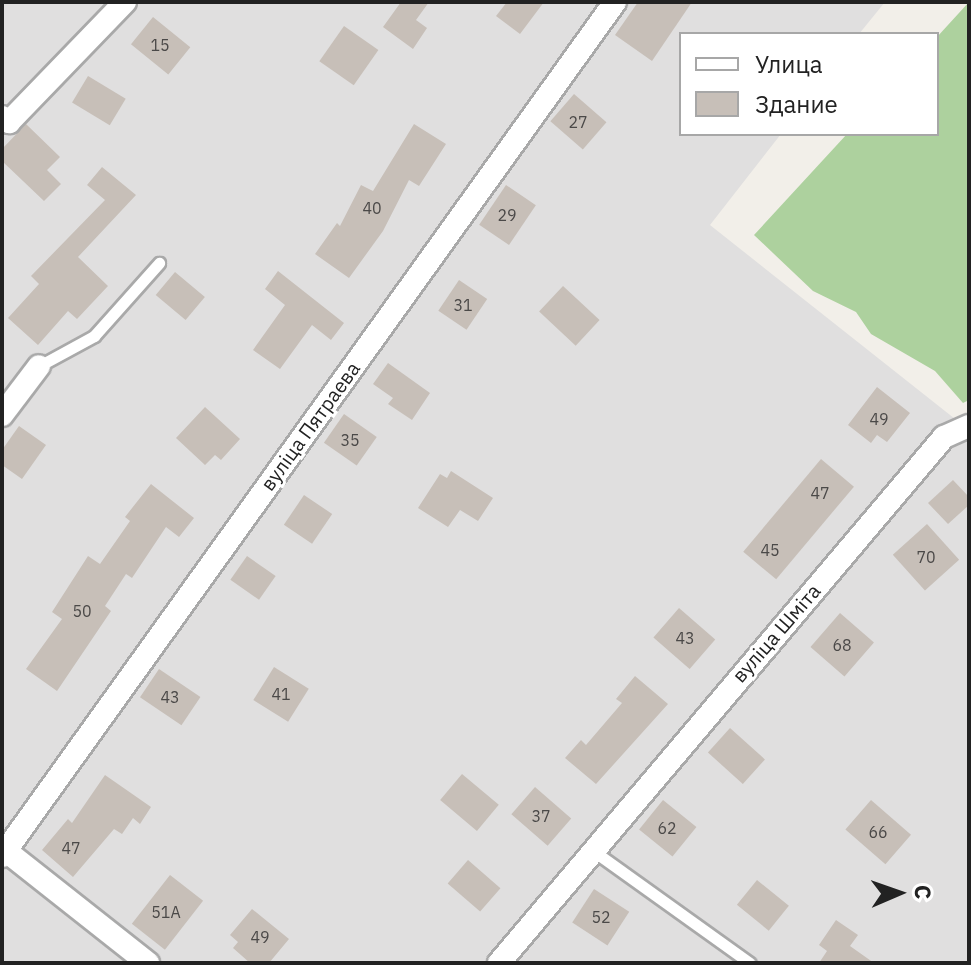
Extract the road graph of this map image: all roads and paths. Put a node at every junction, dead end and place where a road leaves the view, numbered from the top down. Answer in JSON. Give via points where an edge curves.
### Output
{"nodes":[{"id":1,"x":125,"y":2,"type":"edge"},
{"id":2,"x":615,"y":2,"type":"edge"},
{"id":3,"x":2,"y":117,"type":"edge"},
{"id":4,"x":159,"y":263,"type":"dead end"},
{"id":5,"x":39,"y":366,"type":"joint"},
{"id":6,"x":2,"y":415,"type":"edge"},
{"id":7,"x":969,"y":426,"type":"edge"},
{"id":8,"x":591,"y":849,"type":"junction"},
{"id":9,"x":4,"y":853,"type":"edge"},
{"id":10,"x":148,"y":963,"type":"edge"},
{"id":11,"x":499,"y":963,"type":"edge"},
{"id":12,"x":750,"y":963,"type":"edge"}],
"edges":[{"from":1,"to":3,"type":"street","via":[[9,122]]},
{"from":2,"to":9,"type":"street","name":"вуліца Пятраева"},
{"from":4,"to":5,"type":"lane","via":[[94,336]]},
{"from":5,"to":6,"type":"street"},
{"from":7,"to":8,"type":"street","name":"вуліца Шміта","via":[[944,437]]},
{"from":8,"to":11,"type":"street","name":"вуліца Шміта"},
{"from":8,"to":12,"type":"lane"},
{"from":9,"to":10,"type":"street","name":"вуліца Пятраева"}]}
